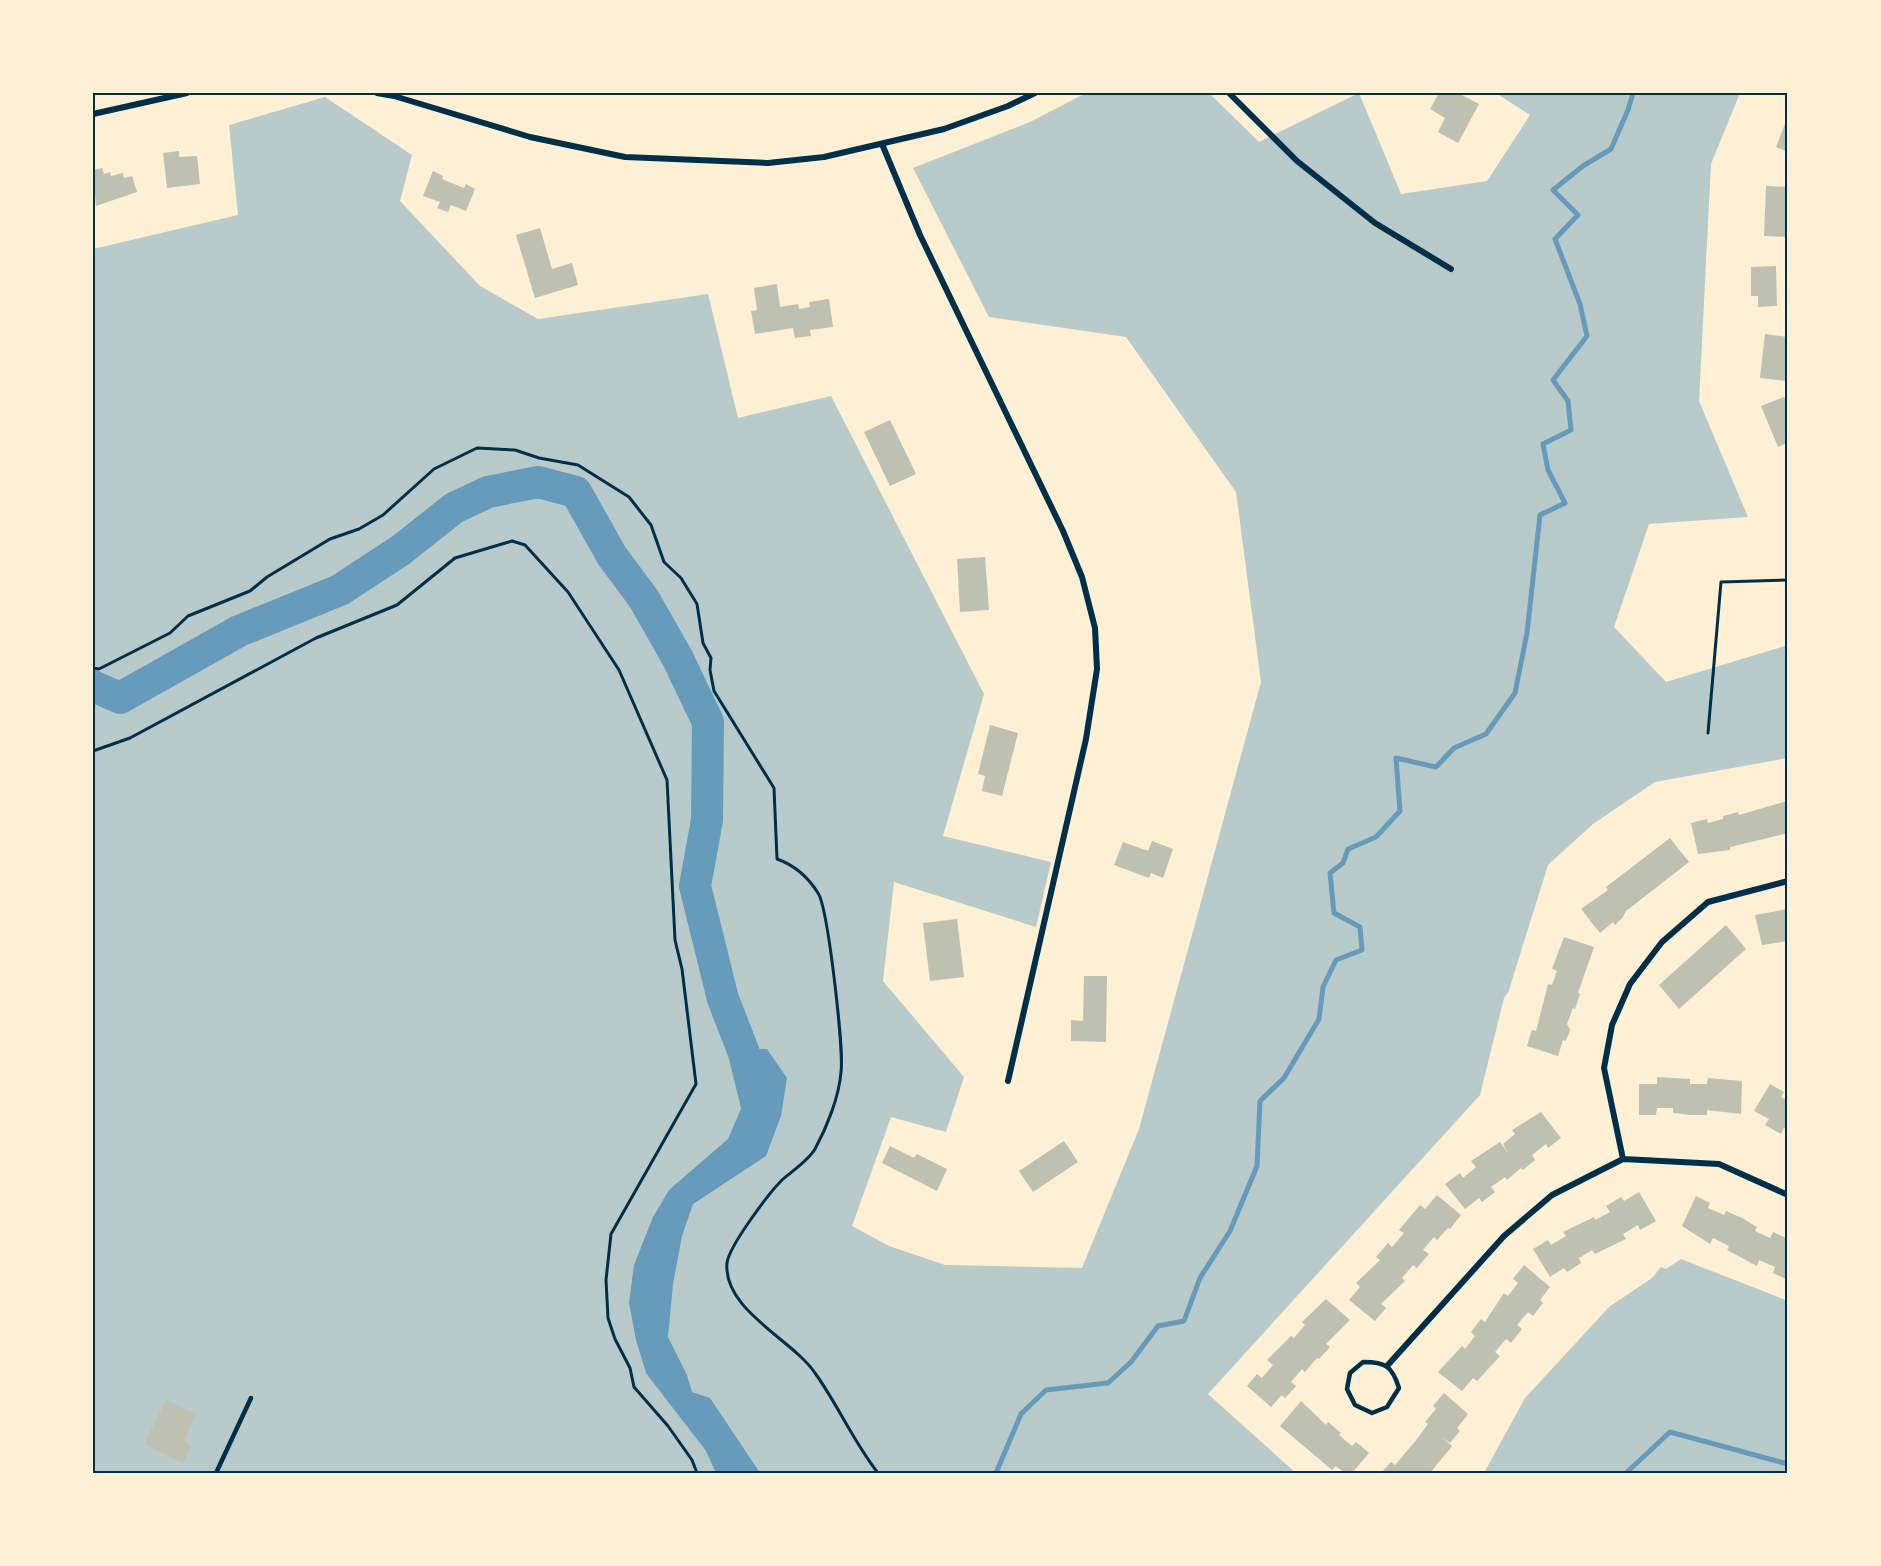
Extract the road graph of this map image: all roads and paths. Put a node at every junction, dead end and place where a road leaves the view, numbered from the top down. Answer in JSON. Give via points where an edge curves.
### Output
{"nodes":[{"id":1,"x":187,"y":93,"type":"edge"},
{"id":2,"x":377,"y":93,"type":"edge"},
{"id":3,"x":1035,"y":93,"type":"edge"},
{"id":4,"x":1229,"y":93,"type":"edge"},
{"id":5,"x":93,"y":114,"type":"edge"},
{"id":6,"x":882,"y":144,"type":"junction"},
{"id":7,"x":1451,"y":269,"type":"dead end"},
{"id":8,"x":1788,"y":580,"type":"edge"},
{"id":9,"x":93,"y":668,"type":"edge"},
{"id":10,"x":1708,"y":733,"type":"dead end"},
{"id":11,"x":93,"y":751,"type":"edge"},
{"id":12,"x":1788,"y":881,"type":"edge"},
{"id":13,"x":1008,"y":1081,"type":"dead end"},
{"id":14,"x":1623,"y":1159,"type":"junction"},
{"id":15,"x":1788,"y":1195,"type":"edge"},
{"id":16,"x":1387,"y":1366,"type":"junction"},
{"id":17,"x":251,"y":1398,"type":"dead end"},
{"id":18,"x":216,"y":1473,"type":"edge"},
{"id":19,"x":697,"y":1473,"type":"edge"},
{"id":20,"x":878,"y":1473,"type":"edge"}],
"edges":[{"from":1,"to":5,"type":"street"},
{"from":2,"to":6,"type":"street","via":[[530,137],[625,157],[768,163],[824,157]]},
{"from":3,"to":6,"type":"street","via":[[945,129]]},
{"from":4,"to":7,"type":"street","via":[[1297,161],[1375,223]]},
{"from":6,"to":13,"type":"street","via":[[920,235],[1063,531],[1082,577],[1095,628],[1096,669],[1086,739]]},
{"from":8,"to":10,"type":"path","via":[[1721,582]]},
{"from":9,"to":20,"type":"path","via":[[99,669],[170,633],[188,616],[250,591],[330,539],[359,529],[383,515],[434,469],[477,447],[515,450],[578,465],[629,496],[651,525],[664,562],[681,578],[697,603],[703,643],[711,658],[714,691],[774,788],[777,859],[794,865],[820,894],[834,973],[842,1072],[832,1109],[814,1151],[780,1182],[734,1243],[727,1263],[730,1287],[745,1307],[815,1372],[859,1449]]},
{"from":11,"to":19,"type":"path","via":[[130,738],[316,638],[397,605],[455,558],[512,541],[525,545],[568,592],[619,670],[667,780],[675,940],[696,1084],[611,1234],[606,1280],[608,1318],[634,1387],[668,1425]]},
{"from":12,"to":14,"type":"street","via":[[1708,902],[1662,942],[1630,984],[1612,1025],[1604,1068]]},
{"from":14,"to":15,"type":"street","via":[[1719,1164]]},
{"from":14,"to":16,"type":"street","via":[[1552,1195],[1504,1236]]},
{"from":16,"to":16,"type":"lane","via":[[1363,1362],[1350,1373],[1347,1389],[1355,1405],[1372,1413],[1387,1407],[1399,1388],[1395,1373]]},
{"from":17,"to":18,"type":"lane"}]}
